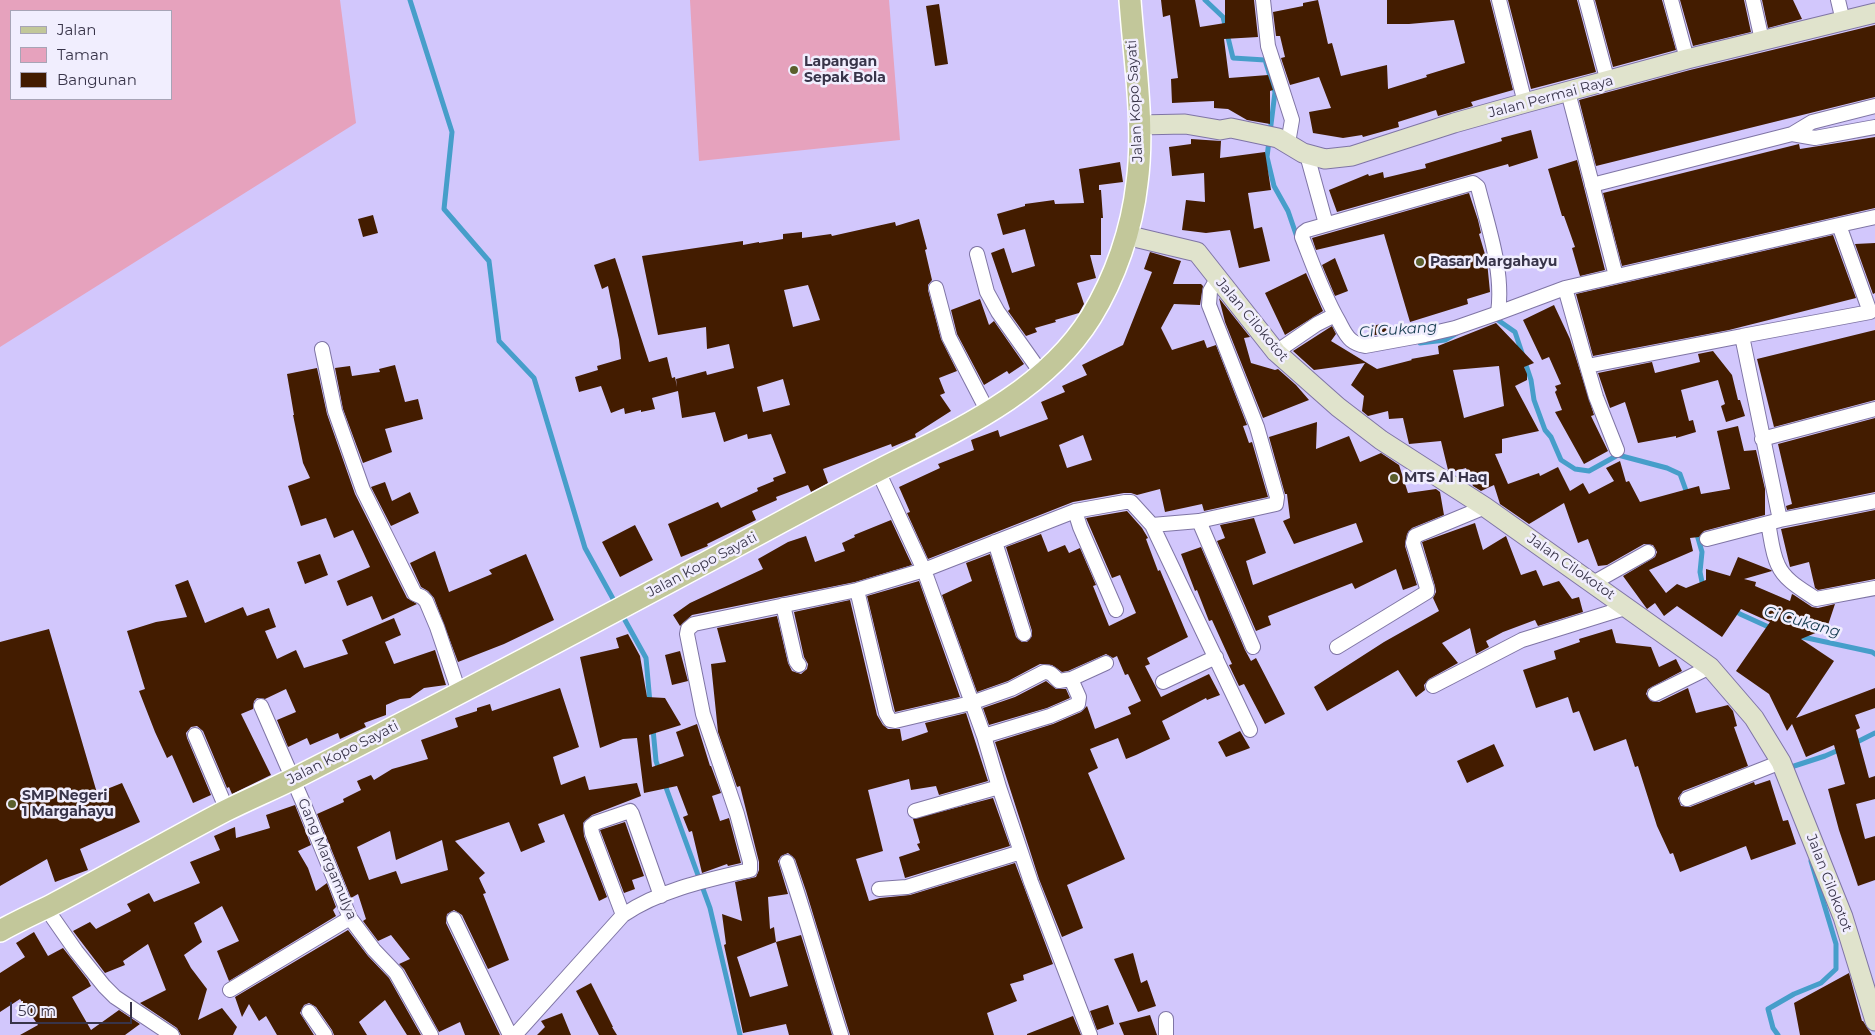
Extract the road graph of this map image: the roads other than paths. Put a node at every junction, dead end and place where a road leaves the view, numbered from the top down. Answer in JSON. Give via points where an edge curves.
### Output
{"nodes":[{"id":1,"x":1130,"y":0,"type":"edge"},
{"id":2,"x":1263,"y":0,"type":"edge"},
{"id":3,"x":1499,"y":0,"type":"edge"},
{"id":4,"x":1586,"y":0,"type":"edge"},
{"id":5,"x":1671,"y":0,"type":"edge"},
{"id":6,"x":1753,"y":0,"type":"edge"},
{"id":7,"x":1838,"y":0,"type":"edge"},
{"id":8,"x":1875,"y":13,"type":"edge"},
{"id":9,"x":1843,"y":21,"type":"junction"},
{"id":10,"x":1762,"y":40,"type":"junction"},
{"id":11,"x":1687,"y":60,"type":"junction"},
{"id":12,"x":1608,"y":82,"type":"junction"},
{"id":13,"x":1568,"y":92,"type":"junction"},
{"id":14,"x":1524,"y":103,"type":"junction"},
{"id":15,"x":1875,"y":106,"type":"edge"},
{"id":16,"x":1139,"y":120,"type":"junction"},
{"id":17,"x":1875,"y":127,"type":"edge"},
{"id":18,"x":1792,"y":134,"type":"junction"},
{"id":19,"x":1283,"y":141,"type":"junction"},
{"id":20,"x":1307,"y":155,"type":"junction"},
{"id":21,"x":1592,"y":185,"type":"junction"},
{"id":22,"x":1875,"y":217,"type":"edge"},
{"id":23,"x":1326,"y":224,"type":"junction"},
{"id":24,"x":1838,"y":225,"type":"junction"},
{"id":25,"x":1126,"y":235,"type":"junction"},
{"id":26,"x":977,"y":254,"type":"dead end"},
{"id":27,"x":1616,"y":276,"type":"junction"},
{"id":28,"x":1218,"y":279,"type":"junction"},
{"id":29,"x":936,"y":288,"type":"dead end"},
{"id":30,"x":1565,"y":288,"type":"junction"},
{"id":31,"x":1872,"y":312,"type":"edge"},
{"id":32,"x":1498,"y":313,"type":"junction"},
{"id":33,"x":1334,"y":315,"type":"junction"},
{"id":34,"x":1742,"y":336,"type":"junction"},
{"id":35,"x":322,"y":349,"type":"dead end"},
{"id":36,"x":1276,"y":352,"type":"junction"},
{"id":37,"x":1587,"y":366,"type":"junction"},
{"id":38,"x":1042,"y":374,"type":"junction"},
{"id":39,"x":1875,"y":409,"type":"edge"},
{"id":40,"x":988,"y":412,"type":"junction"},
{"id":41,"x":1762,"y":439,"type":"junction"},
{"id":42,"x":1618,"y":450,"type":"dead end"},
{"id":43,"x":878,"y":471,"type":"junction"},
{"id":44,"x":1875,"y":501,"type":"edge"},
{"id":45,"x":1485,"y":507,"type":"junction"},
{"id":46,"x":1075,"y":511,"type":"junction"},
{"id":47,"x":1199,"y":521,"type":"junction"},
{"id":48,"x":1774,"y":522,"type":"junction"},
{"id":49,"x":1152,"y":525,"type":"junction"},
{"id":50,"x":1707,"y":539,"type":"dead end"},
{"id":51,"x":995,"y":542,"type":"junction"},
{"id":52,"x":1648,"y":552,"type":"dead end"},
{"id":53,"x":924,"y":570,"type":"junction"},
{"id":54,"x":1594,"y":583,"type":"junction"},
{"id":55,"x":1875,"y":588,"type":"edge"},
{"id":56,"x":857,"y":590,"type":"junction"},
{"id":57,"x":783,"y":605,"type":"junction"},
{"id":58,"x":1628,"y":607,"type":"junction"},
{"id":59,"x":1116,"y":610,"type":"dead end"},
{"id":60,"x":1024,"y":634,"type":"dead end"},
{"id":61,"x":1253,"y":647,"type":"dead end"},
{"id":62,"x":1337,"y":647,"type":"dead end"},
{"id":63,"x":1216,"y":657,"type":"junction"},
{"id":64,"x":1106,"y":663,"type":"dead end"},
{"id":65,"x":799,"y":665,"type":"dead end"},
{"id":66,"x":1710,"y":667,"type":"junction"},
{"id":67,"x":1071,"y":679,"type":"junction"},
{"id":68,"x":1163,"y":682,"type":"dead end"},
{"id":69,"x":1433,"y":686,"type":"dead end"},
{"id":70,"x":459,"y":692,"type":"junction"},
{"id":71,"x":1655,"y":694,"type":"dead end"},
{"id":72,"x":971,"y":703,"type":"junction"},
{"id":73,"x":261,"y":706,"type":"dead end"},
{"id":74,"x":1250,"y":730,"type":"dead end"},
{"id":75,"x":194,"y":735,"type":"dead end"},
{"id":76,"x":984,"y":736,"type":"junction"},
{"id":77,"x":1783,"y":768,"type":"junction"},
{"id":78,"x":293,"y":779,"type":"junction"},
{"id":79,"x":999,"y":787,"type":"junction"},
{"id":80,"x":1687,"y":799,"type":"dead end"},
{"id":81,"x":227,"y":810,"type":"junction"},
{"id":82,"x":915,"y":812,"type":"dead end"},
{"id":83,"x":1021,"y":852,"type":"junction"},
{"id":84,"x":786,"y":862,"type":"dead end"},
{"id":85,"x":879,"y":888,"type":"dead end"},
{"id":86,"x":661,"y":896,"type":"junction"},
{"id":87,"x":46,"y":908,"type":"junction"},
{"id":88,"x":623,"y":915,"type":"junction"},
{"id":89,"x":350,"y":918,"type":"junction"},
{"id":90,"x":454,"y":918,"type":"dead end"},
{"id":91,"x":0,"y":931,"type":"edge"},
{"id":92,"x":230,"y":990,"type":"dead end"},
{"id":93,"x":309,"y":1012,"type":"dead end"},
{"id":94,"x":1166,"y":1019,"type":"dead end"},
{"id":95,"x":1875,"y":1021,"type":"edge"},
{"id":96,"x":172,"y":1035,"type":"edge"},
{"id":97,"x":325,"y":1035,"type":"edge"},
{"id":98,"x":431,"y":1035,"type":"edge"},
{"id":99,"x":510,"y":1035,"type":"edge"},
{"id":100,"x":515,"y":1035,"type":"edge"},
{"id":101,"x":841,"y":1035,"type":"edge"},
{"id":102,"x":1090,"y":1035,"type":"edge"},
{"id":103,"x":1166,"y":1035,"type":"edge"}],
"edges":[{"from":1,"to":16,"type":"main road","name":"Jalan Kopo Sayati"},
{"from":2,"to":19,"type":"street","via":[[1268,46],[1292,120]]},
{"from":3,"to":14,"type":"street"},
{"from":4,"to":12,"type":"street"},
{"from":5,"to":11,"type":"street"},
{"from":6,"to":10,"type":"street"},
{"from":7,"to":9,"type":"street"},
{"from":8,"to":9,"type":"street","name":"Jalan Permai Raya"},
{"from":9,"to":10,"type":"street","name":"Jalan Permai Raya"},
{"from":10,"to":11,"type":"street","name":"Jalan Permai Raya"},
{"from":11,"to":12,"type":"street","name":"Jalan Permai Raya"},
{"from":12,"to":13,"type":"street","name":"Jalan Permai Raya"},
{"from":13,"to":14,"type":"street","name":"Jalan Permai Raya"},
{"from":13,"to":21,"type":"street"},
{"from":14,"to":20,"type":"street","name":"Jalan Permai Raya","via":[[1352,156],[1325,159]]},
{"from":15,"to":18,"type":"street","via":[[1812,122]]},
{"from":16,"to":19,"type":"street","name":"Jalan Permai Raya","via":[[1185,115]]},
{"from":16,"to":25,"type":"main road","name":"Jalan Kopo Sayati","via":[[1138,182]]},
{"from":17,"to":18,"type":"street","via":[[1815,138]]},
{"from":18,"to":21,"type":"street"},
{"from":19,"to":20,"type":"street","name":"Jalan Permai Raya"},
{"from":20,"to":23,"type":"street"},
{"from":21,"to":27,"type":"street"},
{"from":22,"to":24,"type":"street"},
{"from":23,"to":32,"type":"street","via":[[1473,183],[1478,188],[1493,244],[1500,301]]},
{"from":23,"to":33,"type":"street","via":[[1307,230],[1302,237]]},
{"from":24,"to":27,"type":"street"},
{"from":24,"to":31,"type":"street"},
{"from":25,"to":28,"type":"street","name":"Jalan Cilokotot","via":[[1193,250]]},
{"from":25,"to":38,"type":"main road","name":"Jalan Kopo Sayati","via":[[1090,318]]},
{"from":26,"to":38,"type":"street","via":[[987,292]]},
{"from":27,"to":30,"type":"street"},
{"from":28,"to":36,"type":"street","name":"Jalan Cilokotot"},
{"from":28,"to":47,"type":"street","via":[[1210,291],[1209,304],[1256,427],[1278,501]]},
{"from":29,"to":40,"type":"street","via":[[949,337]]},
{"from":30,"to":32,"type":"street"},
{"from":30,"to":37,"type":"street"},
{"from":31,"to":34,"type":"street"},
{"from":32,"to":33,"type":"street","via":[[1454,328],[1366,346],[1352,341]]},
{"from":33,"to":36,"type":"street"},
{"from":34,"to":37,"type":"street"},
{"from":34,"to":41,"type":"street"},
{"from":35,"to":70,"type":"street","via":[[335,410],[363,490],[415,594],[426,601]]},
{"from":36,"to":45,"type":"street","name":"Jalan Cilokotot","via":[[1381,440]]},
{"from":37,"to":42,"type":"street","via":[[1596,398]]},
{"from":38,"to":40,"type":"main road","name":"Jalan Kopo Sayati"},
{"from":39,"to":41,"type":"street"},
{"from":40,"to":43,"type":"main road","name":"Jalan Kopo Sayati"},
{"from":41,"to":48,"type":"street"},
{"from":43,"to":53,"type":"street"},
{"from":43,"to":70,"type":"main road","name":"Jalan Kopo Sayati"},
{"from":44,"to":48,"type":"street"},
{"from":45,"to":54,"type":"street","name":"Jalan Cilokotot"},
{"from":45,"to":62,"type":"street","via":[[1415,536],[1413,543],[1426,592]]},
{"from":46,"to":49,"type":"street","via":[[1131,502]]},
{"from":46,"to":51,"type":"street"},
{"from":46,"to":59,"type":"street"},
{"from":47,"to":49,"type":"street"},
{"from":47,"to":61,"type":"street"},
{"from":48,"to":50,"type":"street"},
{"from":48,"to":55,"type":"street","via":[[1778,565],[1792,582],[1816,599]]},
{"from":49,"to":63,"type":"street"},
{"from":51,"to":53,"type":"street"},
{"from":51,"to":60,"type":"street"},
{"from":52,"to":54,"type":"street"},
{"from":53,"to":56,"type":"street"},
{"from":53,"to":72,"type":"street"},
{"from":54,"to":58,"type":"street","name":"Jalan Cilokotot"},
{"from":56,"to":57,"type":"street"},
{"from":56,"to":72,"type":"street","via":[[890,720]]},
{"from":57,"to":65,"type":"street"},
{"from":57,"to":86,"type":"street","via":[[694,624],[688,629],[702,714],[752,867]]},
{"from":58,"to":66,"type":"street","name":"Jalan Cilokotot"},
{"from":58,"to":69,"type":"street","via":[[1522,640]]},
{"from":63,"to":68,"type":"street"},
{"from":63,"to":74,"type":"street"},
{"from":64,"to":67,"type":"street"},
{"from":66,"to":71,"type":"street"},
{"from":66,"to":77,"type":"street","name":"Jalan Cilokotot","via":[[1754,718]]},
{"from":67,"to":72,"type":"street","via":[[1059,680],[1044,672],[1011,689]]},
{"from":67,"to":76,"type":"street","via":[[1079,698],[1078,704]]},
{"from":70,"to":78,"type":"main road","name":"Jalan Kopo Sayati"},
{"from":72,"to":76,"type":"street"},
{"from":73,"to":78,"type":"street","name":"Gang Margamulya"},
{"from":75,"to":81,"type":"street"},
{"from":76,"to":79,"type":"street"},
{"from":77,"to":80,"type":"street"},
{"from":77,"to":95,"type":"street","name":"Jalan Cilokotot","via":[[1843,917]]},
{"from":78,"to":81,"type":"main road","name":"Jalan Kopo Sayati"},
{"from":78,"to":89,"type":"street","name":"Gang Margamulya"},
{"from":79,"to":82,"type":"street"},
{"from":79,"to":83,"type":"street"},
{"from":81,"to":87,"type":"main road","name":"Jalan Kopo Sayati"},
{"from":83,"to":85,"type":"street","via":[[907,887]]},
{"from":83,"to":102,"type":"street"},
{"from":84,"to":101,"type":"street"},
{"from":86,"to":88,"type":"street"},
{"from":86,"to":88,"type":"street","via":[[630,811],[595,823],[591,826],[592,832]]},
{"from":87,"to":91,"type":"main road","name":"Jalan Kopo Sayati"},
{"from":87,"to":96,"type":"street","via":[[114,997]]},
{"from":88,"to":100,"type":"street"},
{"from":89,"to":92,"type":"street"},
{"from":89,"to":98,"type":"street","name":"Gang Margamulya","via":[[396,973]]},
{"from":90,"to":99,"type":"street"},
{"from":93,"to":97,"type":"street"},
{"from":94,"to":103,"type":"street"}]}
